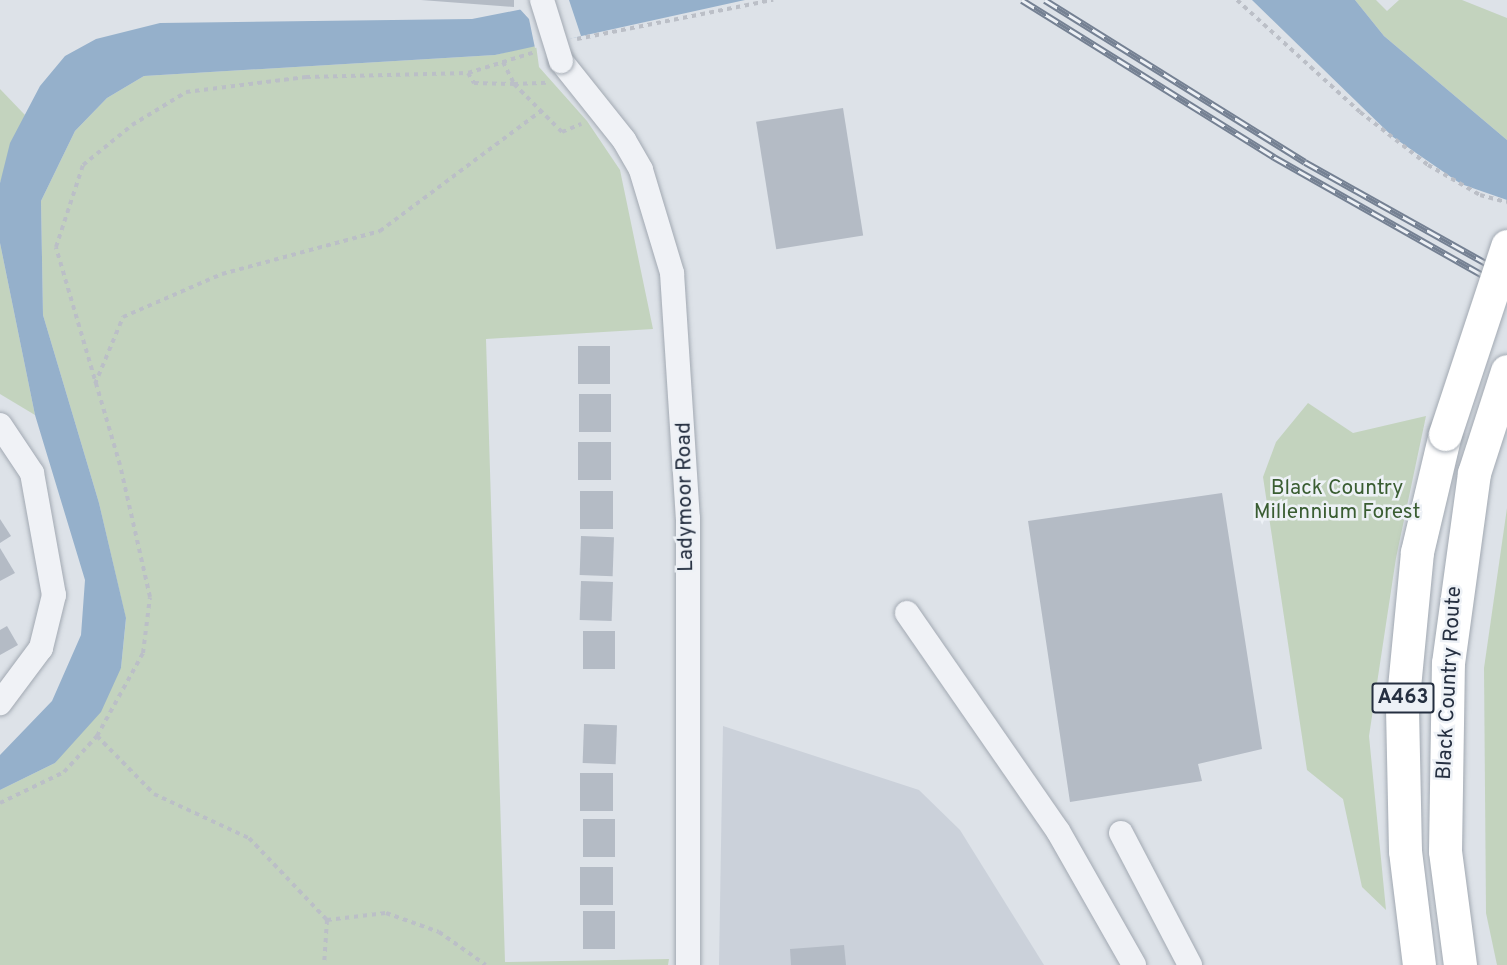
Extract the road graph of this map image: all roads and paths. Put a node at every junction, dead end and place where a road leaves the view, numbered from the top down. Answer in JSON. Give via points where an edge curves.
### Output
{"nodes":[{"id":1,"x":542,"y":0,"type":"edge"},
{"id":2,"x":773,"y":0,"type":"edge"},
{"id":3,"x":1237,"y":0,"type":"edge"},
{"id":4,"x":560,"y":50,"type":"junction"},
{"id":5,"x":503,"y":62,"type":"junction"},
{"id":6,"x":468,"y":73,"type":"junction"},
{"id":7,"x":578,"y":83,"type":"junction"},
{"id":8,"x":514,"y":84,"type":"junction"},
{"id":9,"x":541,"y":111,"type":"junction"},
{"id":10,"x":603,"y":114,"type":"junction"},
{"id":11,"x":1507,"y":202,"type":"edge"},
{"id":12,"x":1507,"y":246,"type":"edge"},
{"id":13,"x":1507,"y":371,"type":"edge"},
{"id":14,"x":95,"y":385,"type":"junction"},
{"id":15,"x":0,"y":425,"type":"edge"},
{"id":16,"x":907,"y":613,"type":"dead end"},
{"id":17,"x":0,"y":703,"type":"edge"},
{"id":18,"x":97,"y":736,"type":"junction"},
{"id":19,"x":0,"y":803,"type":"edge"},
{"id":20,"x":1121,"y":833,"type":"dead end"},
{"id":21,"x":327,"y":920,"type":"junction"},
{"id":22,"x":324,"y":965,"type":"edge"},
{"id":23,"x":486,"y":965,"type":"edge"},
{"id":24,"x":688,"y":965,"type":"edge"},
{"id":25,"x":1134,"y":965,"type":"edge"},
{"id":26,"x":1190,"y":965,"type":"edge"},
{"id":27,"x":1419,"y":965,"type":"edge"},
{"id":28,"x":1460,"y":965,"type":"edge"}],
"edges":[{"from":1,"to":4,"type":"street","bridge":true},
{"from":2,"to":4,"type":"path"},
{"from":3,"to":11,"type":"path","via":[[1360,112],[1428,165],[1480,195]]},
{"from":4,"to":5,"type":"path"},
{"from":4,"to":7,"type":"street","name":"Ladymoor Road"},
{"from":5,"to":6,"type":"path"},
{"from":5,"to":8,"type":"path"},
{"from":6,"to":8,"type":"path","via":[[474,83]]},
{"from":6,"to":14,"type":"path","via":[[306,77],[186,92],[132,125],[83,165],[56,246]]},
{"from":7,"to":8,"type":"path"},
{"from":7,"to":10,"type":"street","name":"Ladymoor Road"},
{"from":8,"to":9,"type":"path"},
{"from":9,"to":10,"type":"path","via":[[561,132]]},
{"from":9,"to":14,"type":"path","via":[[380,231],[222,274],[123,317]]},
{"from":10,"to":24,"type":"street","name":"Ladymoor Road","via":[[624,140],[651,193],[678,321],[688,518]]},
{"from":12,"to":27,"type":"highway","name":"Black Country Route","number":"A463","bridge":true,"via":[[1445,434],[1417,552],[1402,708],[1405,851]]},
{"from":13,"to":28,"type":"highway","name":"Black Country Route","number":"A463","via":[[1477,464],[1455,580],[1443,754],[1445,850]]},
{"from":14,"to":18,"type":"path","via":[[120,465],[150,597],[143,653]]},
{"from":15,"to":17,"type":"street","via":[[32,473],[54,595],[41,648]]},
{"from":16,"to":25,"type":"street","via":[[1058,831]]},
{"from":18,"to":19,"type":"path","via":[[64,772]]},
{"from":18,"to":21,"type":"path","via":[[154,794],[249,838]]},
{"from":20,"to":26,"type":"street"},
{"from":21,"to":22,"type":"path"},
{"from":21,"to":23,"type":"path","via":[[386,912],[439,932]]}]}
